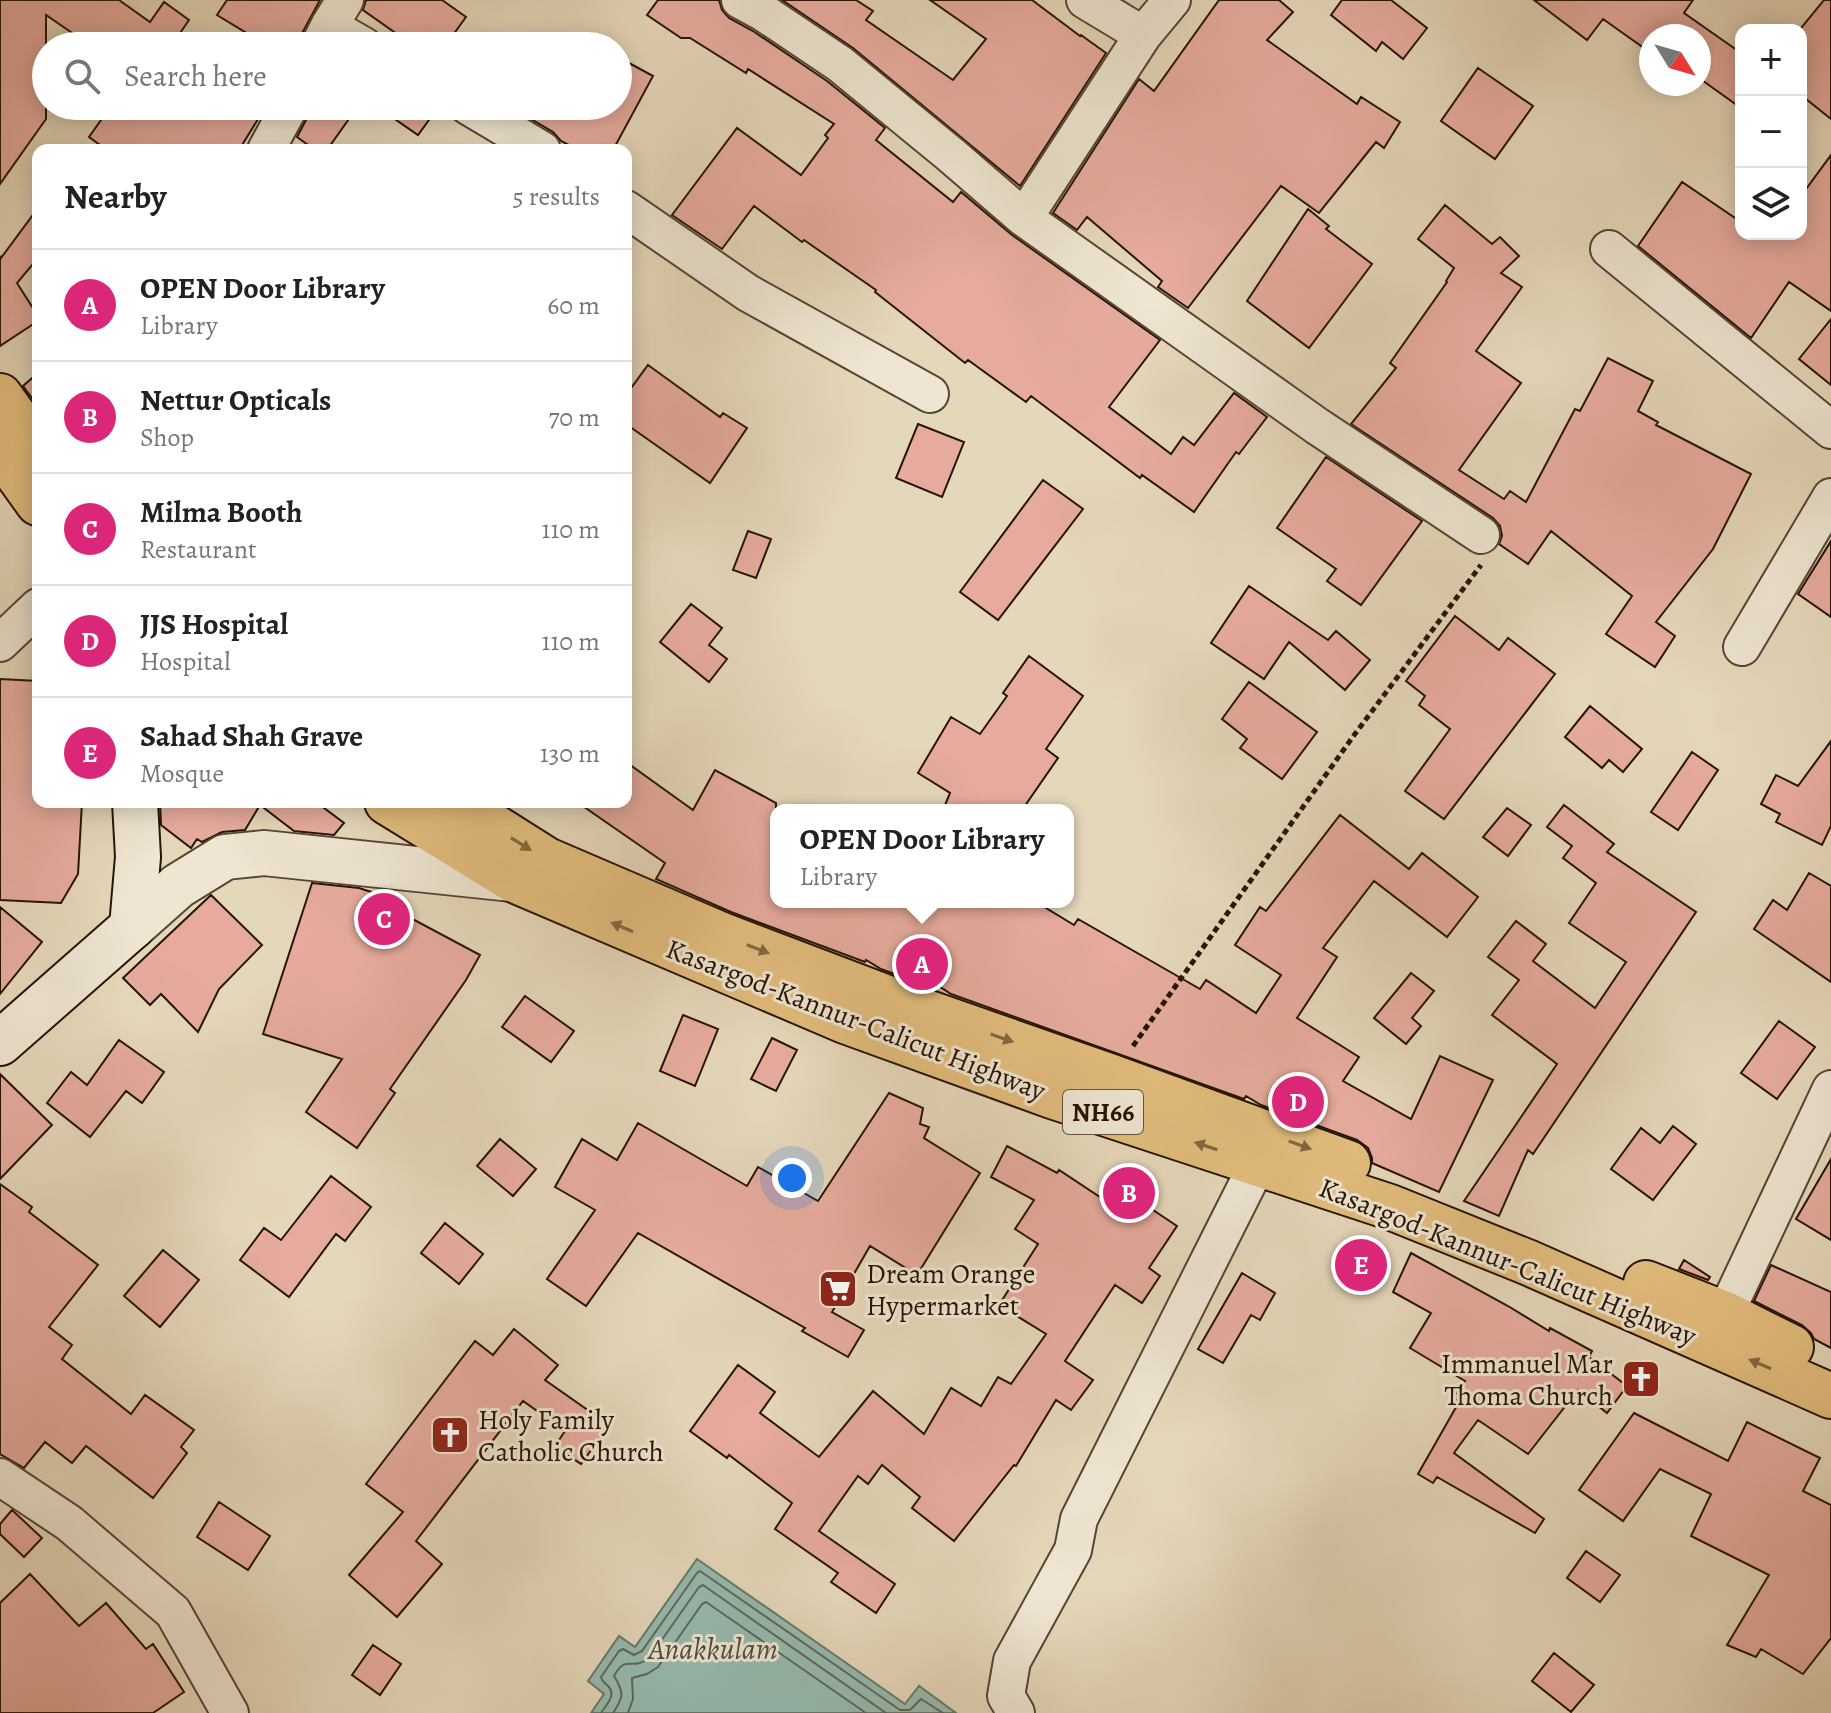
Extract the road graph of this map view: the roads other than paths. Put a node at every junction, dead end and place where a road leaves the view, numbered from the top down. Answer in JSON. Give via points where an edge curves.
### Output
{"nodes":[{"id":1,"x":740,"y":0,"type":"edge"},
{"id":2,"x":1085,"y":0,"type":"edge"},
{"id":3,"x":1172,"y":0,"type":"edge"},
{"id":4,"x":1143,"y":35,"type":"junction"},
{"id":5,"x":282,"y":120,"type":"edge"},
{"id":6,"x":492,"y":120,"type":"edge"},
{"id":7,"x":269,"y":144,"type":"edge"},
{"id":8,"x":532,"y":144,"type":"edge"},
{"id":9,"x":632,"y":213,"type":"edge"},
{"id":10,"x":1024,"y":218,"type":"junction"},
{"id":11,"x":1609,"y":249,"type":"dead end"},
{"id":12,"x":930,"y":394,"type":"dead end"},
{"id":13,"x":0,"y":396,"type":"edge"},
{"id":14,"x":1831,"y":430,"type":"edge"},
{"id":15,"x":32,"y":441,"type":"edge"},
{"id":16,"x":0,"y":450,"type":"edge"},
{"id":17,"x":32,"y":495,"type":"edge"},
{"id":18,"x":1831,"y":497,"type":"edge"},
{"id":19,"x":1481,"y":535,"type":"road end"},
{"id":20,"x":32,"y":613,"type":"edge"},
{"id":21,"x":0,"y":643,"type":"edge"},
{"id":22,"x":1742,"y":647,"type":"dead end"},
{"id":23,"x":135,"y":808,"type":"edge"},
{"id":24,"x":397,"y":808,"type":"edge"},
{"id":25,"x":465,"y":808,"type":"edge"},
{"id":26,"x":512,"y":879,"type":"junction"},
{"id":27,"x":132,"y":927,"type":"junction"},
{"id":28,"x":0,"y":1043,"type":"edge"},
{"id":29,"x":1831,"y":1089,"type":"edge"},
{"id":30,"x":1258,"y":1163,"type":"junction"},
{"id":31,"x":1725,"y":1314,"type":"junction"},
{"id":32,"x":1831,"y":1366,"type":"edge"},
{"id":33,"x":1831,"y":1396,"type":"edge"},
{"id":34,"x":0,"y":1477,"type":"edge"},
{"id":35,"x":230,"y":1713,"type":"edge"},
{"id":36,"x":1016,"y":1713,"type":"edge"}],
"edges":[{"from":1,"to":10,"type":"street","via":[[840,64]]},
{"from":2,"to":4,"type":"street"},
{"from":3,"to":4,"type":"street"},
{"from":4,"to":10,"type":"street"},
{"from":5,"to":7,"type":"street"},
{"from":6,"to":8,"type":"street"},
{"from":9,"to":12,"type":"street","via":[[748,293]]},
{"from":10,"to":19,"type":"street"},
{"from":11,"to":14,"type":"street"},
{"from":13,"to":15,"type":"highway"},
{"from":16,"to":17,"type":"highway"},
{"from":18,"to":22,"type":"street"},
{"from":20,"to":21,"type":"street"},
{"from":23,"to":27,"type":"street","via":[[138,857]]},
{"from":24,"to":26,"type":"highway","name":"Kasargod-Kannur-Calicut Highway","number":"NH66"},
{"from":25,"to":31,"type":"highway","name":"Kasargod-Kannur-Calicut Highway","number":"NH66","one_way":true,"via":[[547,860],[722,935],[1448,1199]]},
{"from":26,"to":27,"type":"street","via":[[291,855],[225,857],[178,886]]},
{"from":30,"to":26,"type":"highway","name":"Kasargod-Kannur-Calicut Highway","number":"NH66","one_way":true,"via":[[845,1021]]},
{"from":27,"to":28,"type":"street"},
{"from":29,"to":31,"type":"street"},
{"from":33,"to":30,"type":"highway","name":"Kasargod-Kannur-Calicut Highway","number":"NH66","one_way":true,"via":[[1527,1262],[1390,1207]]},
{"from":30,"to":36,"type":"street","via":[[1079,1519],[1073,1550],[1012,1661],[1006,1696]]},
{"from":31,"to":32,"type":"highway","name":"Kasargod-Kannur-Calicut Highway","number":"NH66"},
{"from":34,"to":35,"type":"street","via":[[69,1523],[173,1612]]}]}
